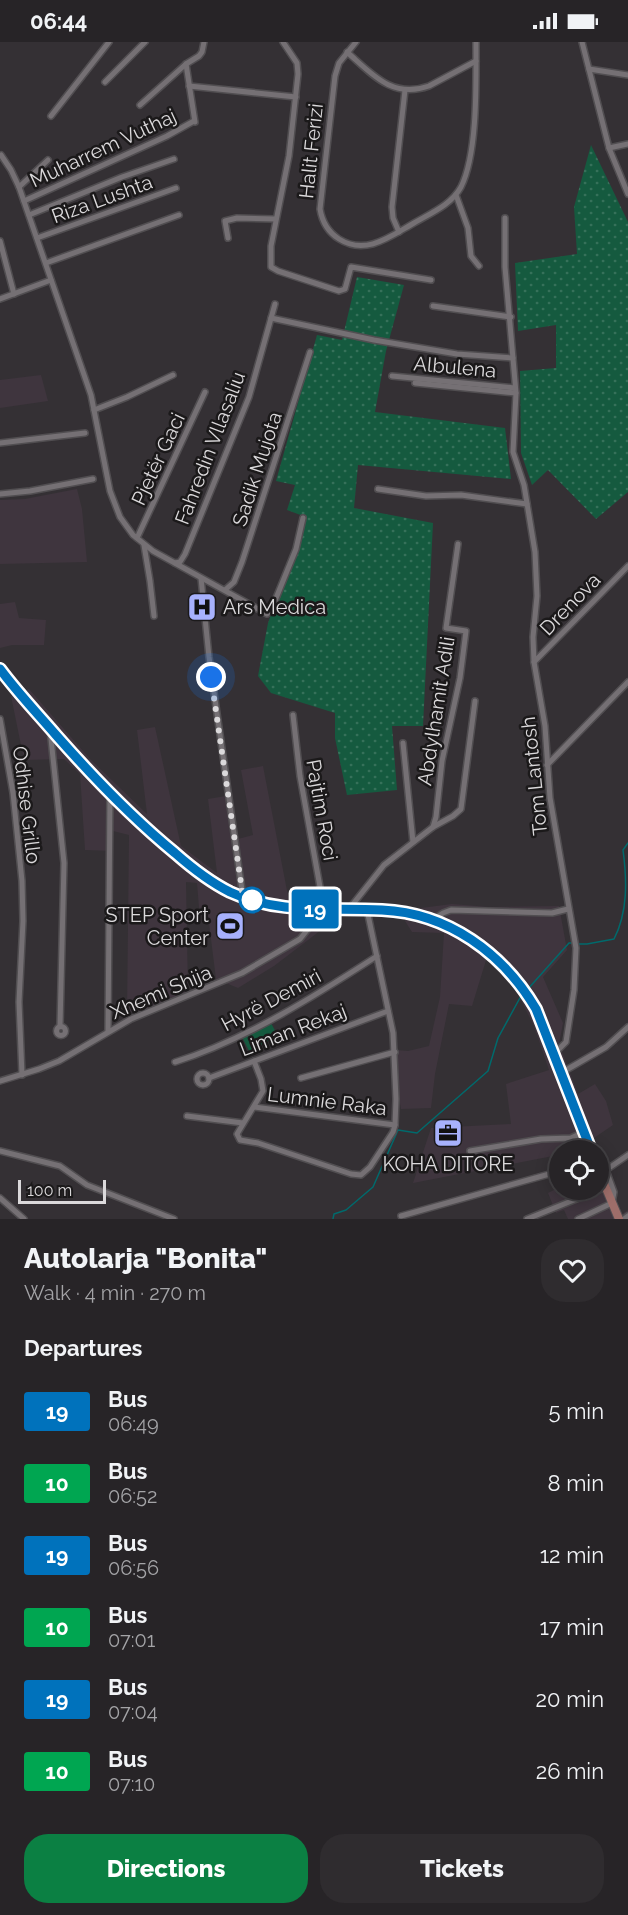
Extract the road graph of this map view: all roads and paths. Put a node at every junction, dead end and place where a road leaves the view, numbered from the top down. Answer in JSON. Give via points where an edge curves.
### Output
{"nodes":[{"id":1,"x":109,"y":42,"type":"edge"},
{"id":2,"x":145,"y":42,"type":"edge"},
{"id":3,"x":204,"y":42,"type":"edge"},
{"id":4,"x":283,"y":42,"type":"edge"},
{"id":5,"x":356,"y":42,"type":"edge"},
{"id":6,"x":476,"y":42,"type":"edge"},
{"id":7,"x":582,"y":42,"type":"edge"},
{"id":8,"x":347,"y":52,"type":"junction"},
{"id":9,"x":476,"y":60,"type":"junction"},
{"id":10,"x":186,"y":64,"type":"junction"},
{"id":11,"x":589,"y":69,"type":"junction"},
{"id":12,"x":628,"y":75,"type":"edge"},
{"id":13,"x":105,"y":82,"type":"dead end"},
{"id":14,"x":189,"y":86,"type":"junction"},
{"id":15,"x":405,"y":90,"type":"junction"},
{"id":16,"x":296,"y":97,"type":"junction"},
{"id":17,"x":140,"y":105,"type":"dead end"},
{"id":18,"x":51,"y":117,"type":"dead end"},
{"id":19,"x":628,"y":144,"type":"edge"},
{"id":20,"x":609,"y":148,"type":"junction"},
{"id":21,"x":1,"y":155,"type":"edge"},
{"id":22,"x":174,"y":159,"type":"dead end"},
{"id":23,"x":48,"y":160,"type":"dead end"},
{"id":24,"x":19,"y":187,"type":"junction"},
{"id":25,"x":176,"y":188,"type":"dead end"},
{"id":26,"x":628,"y":194,"type":"edge"},
{"id":27,"x":456,"y":195,"type":"junction"},
{"id":28,"x":24,"y":201,"type":"junction"},
{"id":29,"x":29,"y":215,"type":"junction"},
{"id":30,"x":179,"y":215,"type":"dead end"},
{"id":31,"x":505,"y":218,"type":"dead end"},
{"id":32,"x":276,"y":219,"type":"junction"},
{"id":33,"x":399,"y":232,"type":"junction"},
{"id":34,"x":37,"y":238,"type":"junction"},
{"id":35,"x":228,"y":238,"type":"dead end"},
{"id":36,"x":0,"y":241,"type":"edge"},
{"id":37,"x":46,"y":263,"type":"junction"},
{"id":38,"x":479,"y":266,"type":"dead end"},
{"id":39,"x":51,"y":280,"type":"junction"},
{"id":40,"x":431,"y":280,"type":"dead end"},
{"id":41,"x":14,"y":294,"type":"junction"},
{"id":42,"x":0,"y":299,"type":"edge"},
{"id":43,"x":275,"y":304,"type":"dead end"},
{"id":44,"x":433,"y":306,"type":"dead end"},
{"id":45,"x":511,"y":316,"type":"junction"},
{"id":46,"x":271,"y":318,"type":"junction"},
{"id":47,"x":310,"y":352,"type":"dead end"},
{"id":48,"x":513,"y":358,"type":"junction"},
{"id":49,"x":173,"y":375,"type":"dead end"},
{"id":50,"x":392,"y":376,"type":"dead end"},
{"id":51,"x":415,"y":382,"type":"dead end"},
{"id":52,"x":516,"y":390,"type":"junction"},
{"id":53,"x":205,"y":392,"type":"dead end"},
{"id":54,"x":94,"y":410,"type":"junction"},
{"id":55,"x":85,"y":433,"type":"dead end"},
{"id":56,"x":0,"y":443,"type":"edge"},
{"id":57,"x":93,"y":479,"type":"dead end"},
{"id":58,"x":378,"y":489,"type":"dead end"},
{"id":59,"x":0,"y":494,"type":"edge"},
{"id":60,"x":527,"y":504,"type":"junction"},
{"id":61,"x":303,"y":518,"type":"dead end"},
{"id":62,"x":137,"y":538,"type":"junction"},
{"id":63,"x":144,"y":544,"type":"junction"},
{"id":64,"x":458,"y":544,"type":"dead end"},
{"id":65,"x":175,"y":563,"type":"junction"},
{"id":66,"x":628,"y":566,"type":"edge"},
{"id":67,"x":201,"y":578,"type":"junction"},
{"id":68,"x":225,"y":590,"type":"junction"},
{"id":69,"x":154,"y":616,"type":"dead end"},
{"id":70,"x":534,"y":662,"type":"junction"},
{"id":71,"x":0,"y":669,"type":"edge"},
{"id":72,"x":628,"y":682,"type":"edge"},
{"id":73,"x":475,"y":701,"type":"dead end"},
{"id":74,"x":293,"y":715,"type":"dead end"},
{"id":75,"x":0,"y":719,"type":"edge"},
{"id":76,"x":50,"y":728,"type":"junction"},
{"id":77,"x":403,"y":743,"type":"dead end"},
{"id":78,"x":547,"y":765,"type":"junction"},
{"id":79,"x":110,"y":794,"type":"junction"},
{"id":80,"x":433,"y":827,"type":"junction"},
{"id":81,"x":413,"y":842,"type":"junction"},
{"id":82,"x":243,"y":897,"type":"junction"},
{"id":83,"x":320,"y":909,"type":"junction"},
{"id":84,"x":349,"y":909,"type":"junction"},
{"id":85,"x":568,"y":909,"type":"junction"},
{"id":86,"x":367,"y":910,"type":"junction"},
{"id":87,"x":434,"y":919,"type":"junction"},
{"id":88,"x":377,"y":956,"type":"junction"},
{"id":89,"x":388,"y":1011,"type":"junction"},
{"id":90,"x":60,"y":1026,"type":"dead end"},
{"id":91,"x":628,"y":1027,"type":"edge"},
{"id":92,"x":108,"y":1031,"type":"junction"},
{"id":93,"x":395,"y":1053,"type":"junction"},
{"id":94,"x":554,"y":1054,"type":"junction"},
{"id":95,"x":254,"y":1061,"type":"junction"},
{"id":96,"x":175,"y":1062,"type":"dead end"},
{"id":97,"x":561,"y":1073,"type":"junction"},
{"id":98,"x":22,"y":1075,"type":"junction"},
{"id":99,"x":209,"y":1078,"type":"dead end"},
{"id":100,"x":301,"y":1078,"type":"dead end"},
{"id":101,"x":0,"y":1081,"type":"edge"},
{"id":102,"x":254,"y":1107,"type":"junction"},
{"id":103,"x":187,"y":1116,"type":"dead end"},
{"id":104,"x":243,"y":1123,"type":"junction"},
{"id":105,"x":395,"y":1125,"type":"junction"},
{"id":106,"x":584,"y":1132,"type":"junction"},
{"id":107,"x":587,"y":1140,"type":"edge"},
{"id":108,"x":0,"y":1150,"type":"edge"},
{"id":109,"x":470,"y":1151,"type":"dead end"},
{"id":110,"x":628,"y":1155,"type":"edge"},
{"id":111,"x":549,"y":1174,"type":"edge"},
{"id":112,"x":609,"y":1195,"type":"edge"},
{"id":113,"x":0,"y":1197,"type":"edge"},
{"id":114,"x":574,"y":1200,"type":"edge"},
{"id":115,"x":612,"y":1203,"type":"junction"},
{"id":116,"x":401,"y":1216,"type":"dead end"},
{"id":117,"x":628,"y":1216,"type":"edge"},
{"id":118,"x":24,"y":1219,"type":"edge"},
{"id":119,"x":174,"y":1219,"type":"edge"},
{"id":120,"x":527,"y":1219,"type":"edge"},
{"id":121,"x":578,"y":1219,"type":"edge"},
{"id":122,"x":619,"y":1219,"type":"edge"},
{"id":123,"x":624,"y":1219,"type":"edge"}],
"edges":[{"from":1,"to":18,"type":"street"},
{"from":2,"to":13,"type":"street"},
{"from":3,"to":10,"type":"street","via":[[199,56]]},
{"from":4,"to":16,"type":"street","via":[[298,67]]},
{"from":5,"to":8,"type":"street","name":"Halit Ferizi"},
{"from":6,"to":9,"type":"street"},
{"from":7,"to":11,"type":"street"},
{"from":8,"to":15,"type":"street","via":[[385,83]]},
{"from":8,"to":33,"type":"street","name":"Halit Ferizi","via":[[334,76],[321,215],[336,237],[358,246],[372,245]]},
{"from":9,"to":15,"type":"street","via":[[429,86]]},
{"from":9,"to":27,"type":"street","via":[[469,159]]},
{"from":10,"to":14,"type":"street","name":"Muharrem Vuthaj"},
{"from":10,"to":17,"type":"street"},
{"from":11,"to":12,"type":"street"},
{"from":11,"to":20,"type":"street"},
{"from":14,"to":16,"type":"street"},
{"from":14,"to":28,"type":"street","name":"Muharrem Vuthaj","via":[[195,122]]},
{"from":15,"to":33,"type":"street","via":[[392,207]]},
{"from":16,"to":32,"type":"street"},
{"from":19,"to":20,"type":"street"},
{"from":20,"to":26,"type":"street"},
{"from":21,"to":24,"type":"street"},
{"from":22,"to":29,"type":"street"},
{"from":23,"to":24,"type":"street"},
{"from":24,"to":28,"type":"street"},
{"from":25,"to":34,"type":"street","name":"Riza Lushta"},
{"from":27,"to":33,"type":"street","name":"Halit Ferizi"},
{"from":27,"to":38,"type":"street","via":[[468,228],[471,256]]},
{"from":28,"to":29,"type":"street"},
{"from":29,"to":34,"type":"street"},
{"from":30,"to":37,"type":"street"},
{"from":31,"to":45,"type":"street","name":"Tom Lantosh"},
{"from":32,"to":35,"type":"street","via":[[225,221]]},
{"from":32,"to":40,"type":"street","via":[[270,264],[278,271],[342,291],[351,267]]},
{"from":34,"to":37,"type":"street"},
{"from":36,"to":41,"type":"street"},
{"from":37,"to":39,"type":"street"},
{"from":39,"to":41,"type":"street"},
{"from":39,"to":54,"type":"street"},
{"from":41,"to":42,"type":"street"},
{"from":43,"to":46,"type":"street","name":"Fahredin Vllasaliu"},
{"from":44,"to":45,"type":"street"},
{"from":45,"to":48,"type":"street","name":"Tom Lantosh"},
{"from":46,"to":48,"type":"street","via":[[457,354]]},
{"from":46,"to":65,"type":"street","name":"Fahredin Vllasaliu","via":[[240,421],[185,554]]},
{"from":47,"to":68,"type":"street","name":"Sadik Mujota","via":[[242,562],[232,585]]},
{"from":48,"to":52,"type":"street","name":"Tom Lantosh"},
{"from":49,"to":54,"type":"street"},
{"from":50,"to":52,"type":"street","name":"Albulena"},
{"from":51,"to":52,"type":"street","name":"Albulena"},
{"from":52,"to":60,"type":"street","name":"Tom Lantosh","via":[[513,452]]},
{"from":53,"to":62,"type":"street","name":"Pjetër Gaci"},
{"from":54,"to":62,"type":"street","via":[[110,491],[120,517]]},
{"from":55,"to":56,"type":"street"},
{"from":57,"to":59,"type":"street"},
{"from":58,"to":60,"type":"street"},
{"from":60,"to":70,"type":"street","name":"Tom Lantosh","via":[[537,582]]},
{"from":61,"to":68,"type":"street","via":[[296,549],[267,614]]},
{"from":62,"to":63,"type":"street"},
{"from":63,"to":65,"type":"street"},
{"from":63,"to":69,"type":"street"},
{"from":64,"to":80,"type":"street","name":"Abdylhamit Adili","via":[[446,628],[466,631]]},
{"from":65,"to":67,"type":"street"},
{"from":66,"to":70,"type":"street","name":"Drenova"},
{"from":67,"to":68,"type":"street"},
{"from":67,"to":82,"type":"street","via":[[208,657]]},
{"from":70,"to":78,"type":"street","name":"Tom Lantosh"},
{"from":71,"to":76,"type":"main road"},
{"from":72,"to":78,"type":"street"},
{"from":73,"to":80,"type":"street","via":[[462,804],[458,813]]},
{"from":74,"to":83,"type":"street","name":"Pajtim Roci"},
{"from":75,"to":98,"type":"street","name":"Odhise Grillo","via":[[14,793],[22,881]]},
{"from":76,"to":79,"type":"main road"},
{"from":76,"to":90,"type":"street","via":[[64,862]]},
{"from":77,"to":81,"type":"street"},
{"from":78,"to":85,"type":"street","name":"Tom Lantosh"},
{"from":79,"to":82,"type":"main road","via":[[193,868]]},
{"from":79,"to":92,"type":"street"},
{"from":80,"to":81,"type":"street"},
{"from":81,"to":84,"type":"street","via":[[384,865]]},
{"from":82,"to":83,"type":"main road","via":[[278,907]]},
{"from":83,"to":84,"type":"main road"},
{"from":83,"to":92,"type":"street","name":"Xhemi Shija","via":[[295,943],[230,979]]},
{"from":84,"to":86,"type":"main road"},
{"from":85,"to":87,"type":"street","via":[[552,913],[451,910]]},
{"from":85,"to":94,"type":"street","name":"Tom Lantosh","via":[[576,948],[574,990],[566,1042]]},
{"from":86,"to":87,"type":"main road"},
{"from":86,"to":88,"type":"street"},
{"from":87,"to":94,"type":"main road","via":[[488,951],[502,965],[531,1001]]},
{"from":88,"to":89,"type":"street"},
{"from":88,"to":96,"type":"street","name":"Hyrë Demiri","via":[[286,1011]]},
{"from":89,"to":93,"type":"street"},
{"from":89,"to":95,"type":"street","name":"Liman Rekaj"},
{"from":91,"to":97,"type":"street","via":[[606,1047]]},
{"from":92,"to":98,"type":"street","name":"Xhemi Shija","via":[[59,1061]]},
{"from":93,"to":100,"type":"street"},
{"from":93,"to":105,"type":"street"},
{"from":94,"to":97,"type":"main road"},
{"from":95,"to":99,"type":"street","name":"Liman Rekaj"},
{"from":95,"to":102,"type":"street","via":[[263,1086]]},
{"from":97,"to":106,"type":"main road"},
{"from":98,"to":101,"type":"street","name":"Xhemi Shija"},
{"from":102,"to":104,"type":"street"},
{"from":102,"to":105,"type":"street","name":"Lumnie Raka"},
{"from":103,"to":104,"type":"street"},
{"from":104,"to":105,"type":"street","via":[[237,1134],[240,1140],[362,1175]]},
{"from":106,"to":107,"type":"main road"},
{"from":106,"to":109,"type":"street","via":[[571,1138]]},
{"from":108,"to":119,"type":"street","via":[[60,1167],[87,1185]]},
{"from":110,"to":115,"type":"street","via":[[606,1170],[614,1192]]},
{"from":111,"to":116,"type":"street"},
{"from":112,"to":115,"type":"main road"},
{"from":113,"to":118,"type":"street"},
{"from":114,"to":120,"type":"street"},
{"from":115,"to":121,"type":"street"},
{"from":115,"to":122,"type":"main road"},
{"from":117,"to":123,"type":"street"}]}
